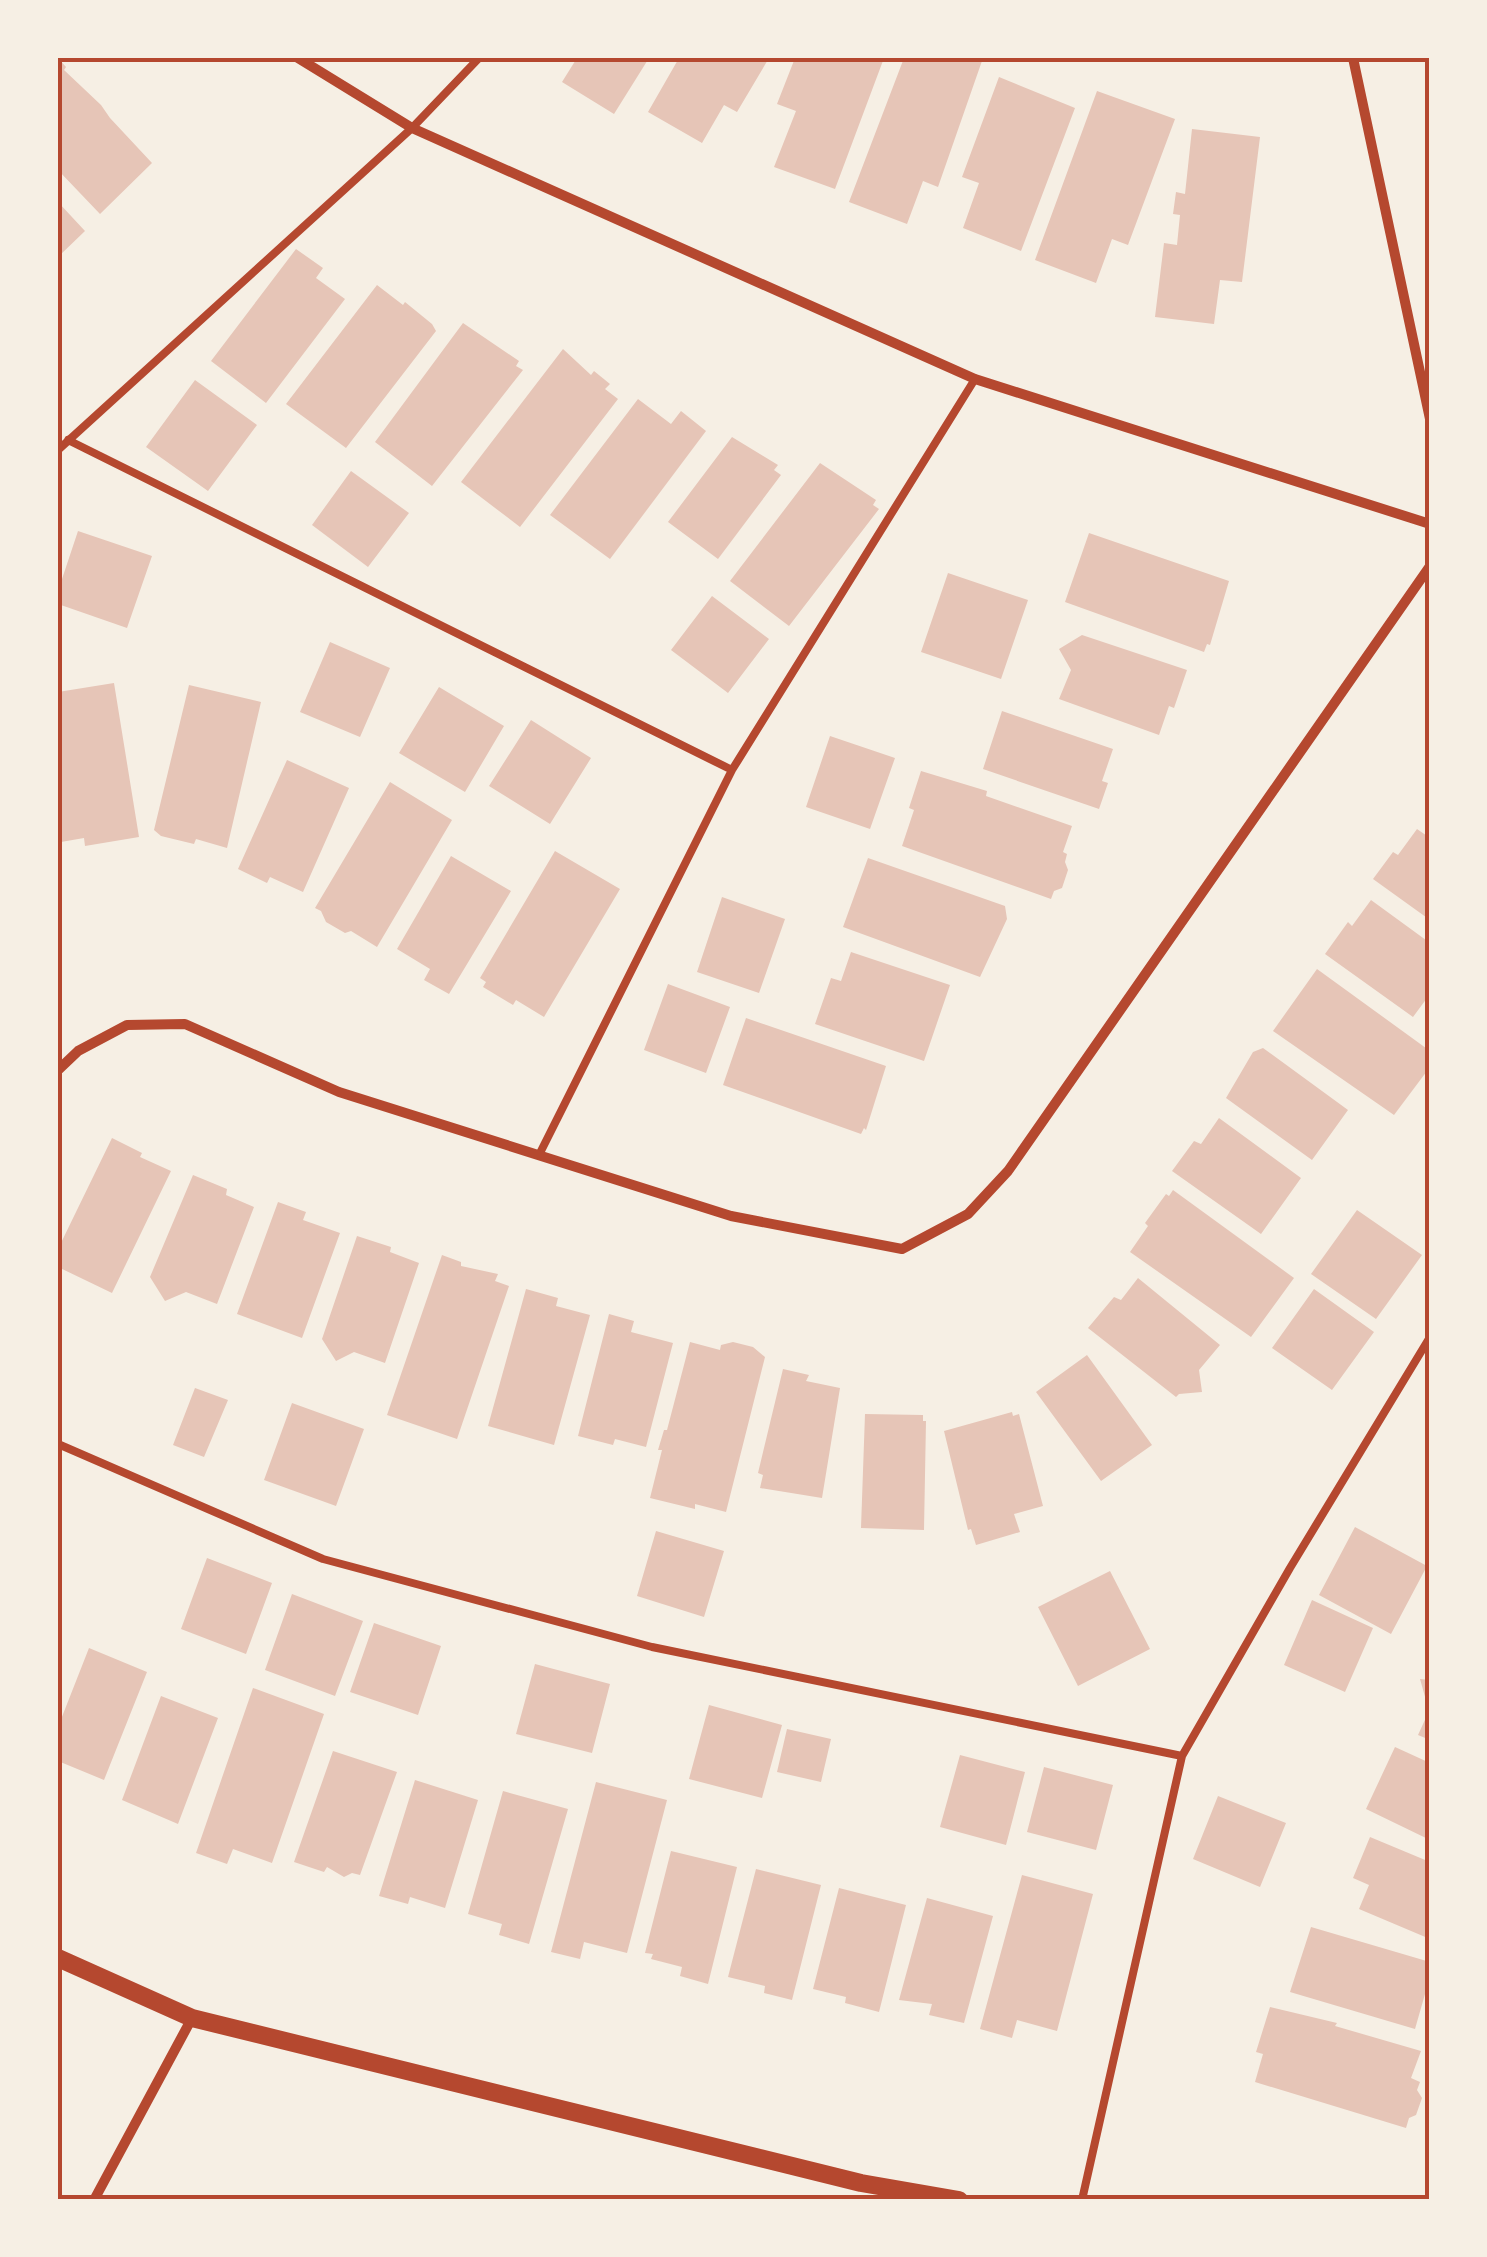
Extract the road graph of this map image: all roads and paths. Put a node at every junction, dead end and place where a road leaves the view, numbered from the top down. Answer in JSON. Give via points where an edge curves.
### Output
{"nodes":[{"id":1,"x":298,"y":58,"type":"edge"},
{"id":2,"x":480,"y":58,"type":"edge"},
{"id":3,"x":1352,"y":58,"type":"edge"},
{"id":4,"x":412,"y":128,"type":"junction"},
{"id":5,"x":975,"y":379,"type":"junction"},
{"id":6,"x":1430,"y":419,"type":"edge"},
{"id":7,"x":68,"y":440,"type":"junction"},
{"id":8,"x":58,"y":450,"type":"edge"},
{"id":9,"x":1430,"y":524,"type":"edge"},
{"id":10,"x":1430,"y":566,"type":"edge"},
{"id":11,"x":732,"y":770,"type":"junction"},
{"id":12,"x":58,"y":1070,"type":"edge"},
{"id":13,"x":539,"y":1155,"type":"junction"},
{"id":14,"x":1430,"y":1336,"type":"edge"},
{"id":15,"x":58,"y":1444,"type":"edge"},
{"id":16,"x":1182,"y":1756,"type":"junction"},
{"id":17,"x":58,"y":1958,"type":"edge"},
{"id":18,"x":192,"y":2018,"type":"junction"},
{"id":19,"x":94,"y":2200,"type":"edge"},
{"id":20,"x":960,"y":2200,"type":"edge"},
{"id":21,"x":1082,"y":2200,"type":"edge"}],
"edges":[{"from":1,"to":4,"type":"street"},
{"from":2,"to":4,"type":"lane"},
{"from":3,"to":6,"type":"street"},
{"from":4,"to":5,"type":"street"},
{"from":4,"to":7,"type":"lane"},
{"from":5,"to":9,"type":"street"},
{"from":5,"to":11,"type":"lane"},
{"from":7,"to":8,"type":"lane"},
{"from":7,"to":11,"type":"lane"},
{"from":10,"to":13,"type":"street","via":[[1008,1171],[968,1214],[902,1249],[731,1216]]},
{"from":11,"to":13,"type":"lane"},
{"from":12,"to":13,"type":"street","via":[[127,1025],[185,1024],[339,1092]]},
{"from":14,"to":16,"type":"lane"},
{"from":15,"to":16,"type":"lane","via":[[323,1558],[652,1647]]},
{"from":16,"to":21,"type":"lane"},
{"from":17,"to":18,"type":"street"},
{"from":18,"to":19,"type":"street"},
{"from":18,"to":20,"type":"street","via":[[842,2178]]}]}
